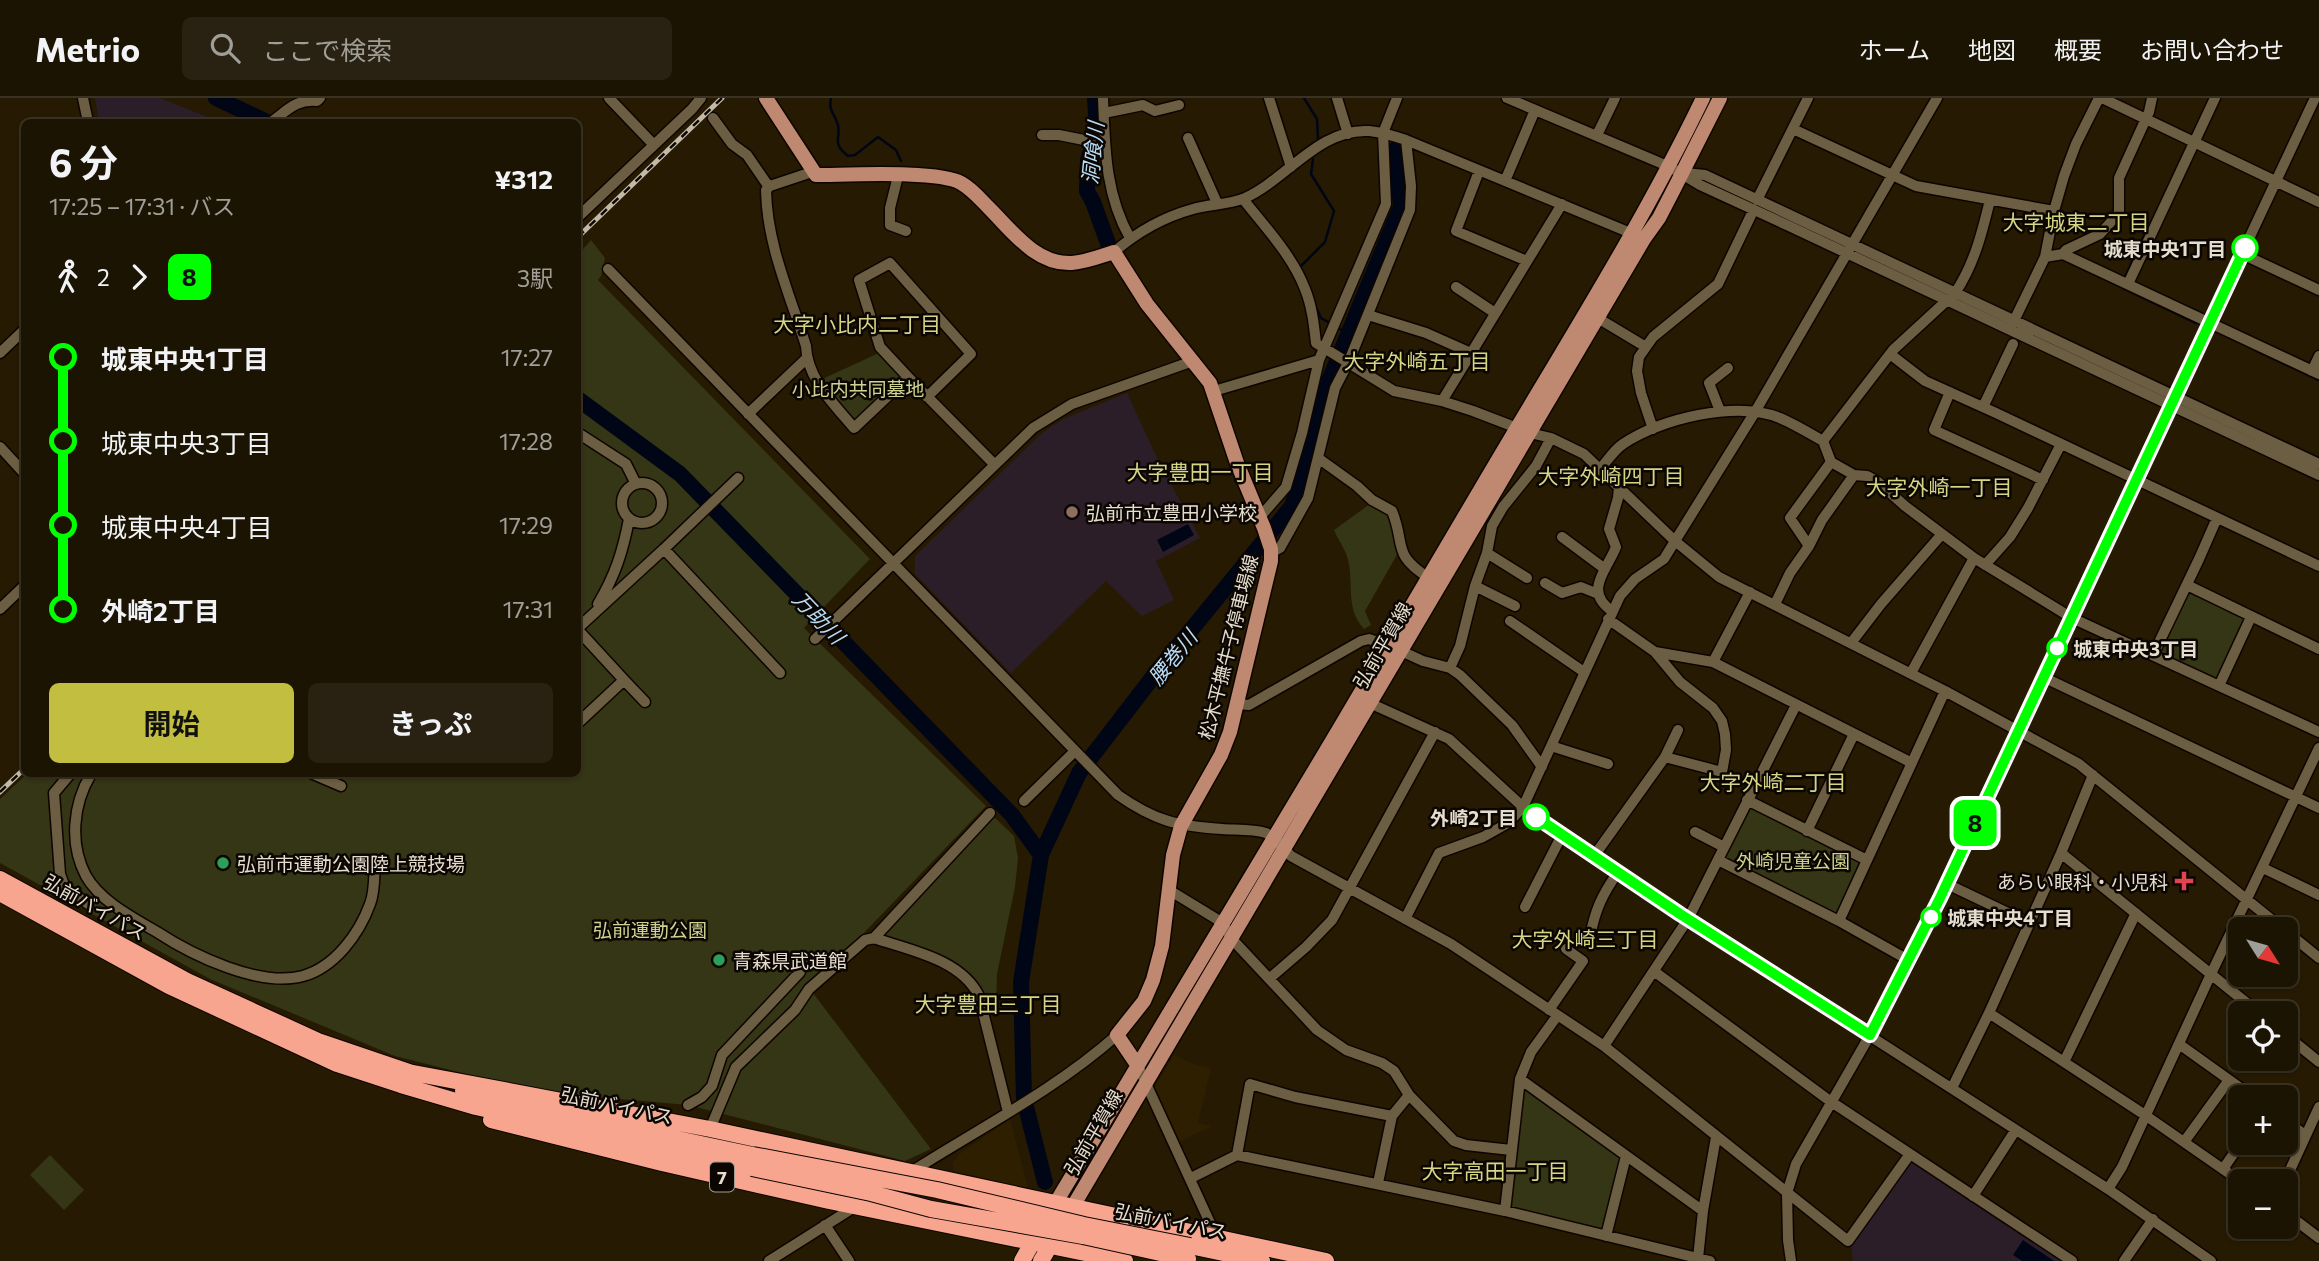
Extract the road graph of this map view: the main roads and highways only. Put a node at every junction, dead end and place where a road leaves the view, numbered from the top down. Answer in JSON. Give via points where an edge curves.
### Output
{"nodes":[{"id":1,"x":766,"y":98,"type":"edge"},
{"id":2,"x":1703,"y":98,"type":"edge"},
{"id":3,"x":1720,"y":98,"type":"edge"},
{"id":4,"x":1676,"y":170,"type":"junction"},
{"id":5,"x":1524,"y":431,"type":"junction"},
{"id":6,"x":1395,"y":648,"type":"junction"},
{"id":7,"x":1279,"y":843,"type":"junction"},
{"id":8,"x":0,"y":879,"type":"edge"},
{"id":9,"x":0,"y":893,"type":"edge"},
{"id":10,"x":1138,"y":1066,"type":"junction"},
{"id":11,"x":404,"y":1079,"type":"junction"},
{"id":12,"x":1055,"y":1204,"type":"junction"},
{"id":13,"x":1072,"y":1208,"type":"junction"},
{"id":14,"x":1033,"y":1243,"type":"junction"},
{"id":15,"x":1050,"y":1246,"type":"junction"},
{"id":16,"x":1192,"y":1255,"type":"edge"},
{"id":17,"x":1022,"y":1261,"type":"edge"},
{"id":18,"x":1041,"y":1261,"type":"edge"},
{"id":19,"x":1125,"y":1261,"type":"edge"},
{"id":20,"x":1262,"y":1261,"type":"edge"},
{"id":21,"x":1326,"y":1261,"type":"edge"}],
"edges":[{"from":1,"to":10,"type":"main road","name":"松木平撫牛子停車場線","via":[[816,175],[960,182],[1048,259],[1074,263],[1114,252],[1147,304],[1214,391],[1262,522],[1271,561],[1230,732],[1181,826],[1153,980],[1117,1035]]},
{"from":2,"to":4,"type":"main road","name":"弘前平賀線"},
{"from":3,"to":4,"type":"main road","name":"弘前平賀線"},
{"from":4,"to":5,"type":"main road","name":"弘前平賀線","via":[[1659,218],[1637,236]]},
{"from":5,"to":6,"type":"main road","name":"弘前平賀線"},
{"from":5,"to":6,"type":"main road","name":"弘前平賀線","via":[[1429,578]]},
{"from":6,"to":7,"type":"main road","name":"弘前平賀線"},
{"from":7,"to":10,"type":"main road","name":"弘前平賀線","via":[[1223,923]]},
{"from":7,"to":13,"type":"main road","name":"弘前平賀線","via":[[1231,938]]},
{"from":8,"to":11,"type":"highway","name":"弘前バイパス","number":"7","via":[[187,981]]},
{"from":9,"to":11,"type":"highway","name":"弘前バイパス","number":"7","via":[[169,986],[337,1064]]},
{"from":10,"to":12,"type":"main road","name":"弘前平賀線"},
{"from":11,"to":12,"type":"highway","number":"7","via":[[710,1129]]},
{"from":11,"to":14,"type":"highway","number":"7","via":[[475,1115],[514,1128]]},
{"from":11,"to":16,"type":"highway","name":"弘前バイパス","number":"7","bridge":true,"via":[[752,1161],[937,1190]]},
{"from":12,"to":13,"type":"highway","number":"7"},
{"from":12,"to":14,"type":"highway"},
{"from":13,"to":15,"type":"highway"},
{"from":13,"to":21,"type":"highway","number":"7"},
{"from":14,"to":15,"type":"highway","number":"7"},
{"from":14,"to":17,"type":"highway"},
{"from":15,"to":18,"type":"highway"},
{"from":15,"to":19,"type":"highway","number":"7"},
{"from":16,"to":20,"type":"highway","name":"弘前バイパス","number":"7"}]}
